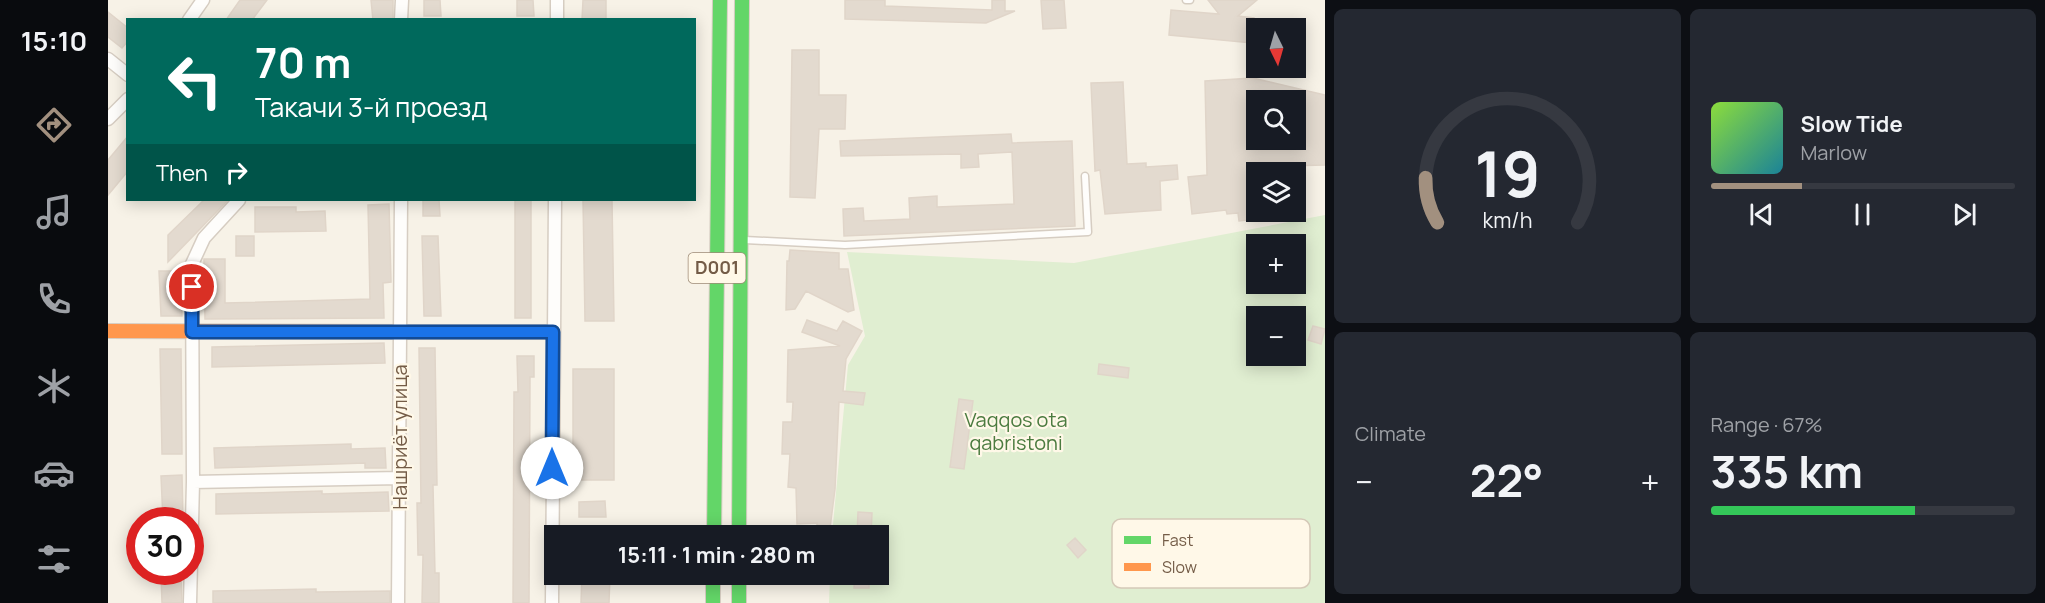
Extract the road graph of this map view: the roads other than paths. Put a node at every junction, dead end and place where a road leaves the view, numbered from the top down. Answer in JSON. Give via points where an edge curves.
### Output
{"nodes":[{"id":1,"x":202,"y":0,"type":"edge"},
{"id":2,"x":402,"y":0,"type":"edge"},
{"id":3,"x":557,"y":0,"type":"edge"},
{"id":4,"x":720,"y":0,"type":"edge"},
{"id":5,"x":742,"y":0,"type":"edge"},
{"id":6,"x":190,"y":18,"type":"edge"},
{"id":7,"x":401,"y":18,"type":"edge"},
{"id":8,"x":557,"y":18,"type":"edge"},
{"id":9,"x":719,"y":57,"type":"junction"},
{"id":10,"x":742,"y":57,"type":"junction"},
{"id":11,"x":108,"y":58,"type":"edge"},
{"id":12,"x":126,"y":73,"type":"edge"},
{"id":13,"x":126,"y":101,"type":"edge"},
{"id":14,"x":108,"y":119,"type":"edge"},
{"id":15,"x":1085,"y":176,"type":"dead end"},
{"id":16,"x":238,"y":201,"type":"edge"},
{"id":17,"x":400,"y":201,"type":"edge"},
{"id":18,"x":555,"y":201,"type":"edge"},
{"id":19,"x":741,"y":240,"type":"junction"},
{"id":20,"x":108,"y":331,"type":"edge"},
{"id":21,"x":192,"y":332,"type":"junction"},
{"id":22,"x":401,"y":332,"type":"junction"},
{"id":23,"x":553,"y":332,"type":"junction"},
{"id":24,"x":400,"y":478,"type":"junction"},
{"id":25,"x":193,"y":482,"type":"junction"},
{"id":26,"x":714,"y":525,"type":"edge"},
{"id":27,"x":740,"y":525,"type":"edge"},
{"id":28,"x":713,"y":585,"type":"edge"},
{"id":29,"x":739,"y":585,"type":"edge"},
{"id":30,"x":190,"y":603,"type":"edge"},
{"id":31,"x":398,"y":603,"type":"edge"},
{"id":32,"x":552,"y":603,"type":"edge"},
{"id":33,"x":713,"y":603,"type":"edge"},
{"id":34,"x":739,"y":603,"type":"edge"}],
"edges":[{"from":1,"to":6,"type":"street"},
{"from":2,"to":7,"type":"street"},
{"from":3,"to":8,"type":"street"},
{"from":4,"to":9,"type":"main road","number":"D001"},
{"from":5,"to":10,"type":"main road","number":"D001"},
{"from":9,"to":10,"type":"main road"},
{"from":9,"to":26,"type":"main road","number":"D001"},
{"from":10,"to":19,"type":"main road","number":"D001"},
{"from":11,"to":12,"type":"street"},
{"from":13,"to":14,"type":"street"},
{"from":15,"to":19,"type":"lane","via":[[1088,232],[845,244]]},
{"from":16,"to":21,"type":"street","via":[[196,251],[192,264]]},
{"from":17,"to":22,"type":"street","name":"Нашриёт улица"},
{"from":18,"to":23,"type":"street"},
{"from":19,"to":27,"type":"main road","number":"D001"},
{"from":20,"to":21,"type":"main road"},
{"from":21,"to":22,"type":"main road"},
{"from":21,"to":25,"type":"street"},
{"from":22,"to":23,"type":"main road"},
{"from":22,"to":24,"type":"street","name":"Нашриёт улица"},
{"from":23,"to":32,"type":"street"},
{"from":24,"to":25,"type":"street"},
{"from":24,"to":31,"type":"street","name":"Нашриёт улица"},
{"from":25,"to":30,"type":"street"},
{"from":28,"to":33,"type":"main road"},
{"from":29,"to":34,"type":"main road"}]}
